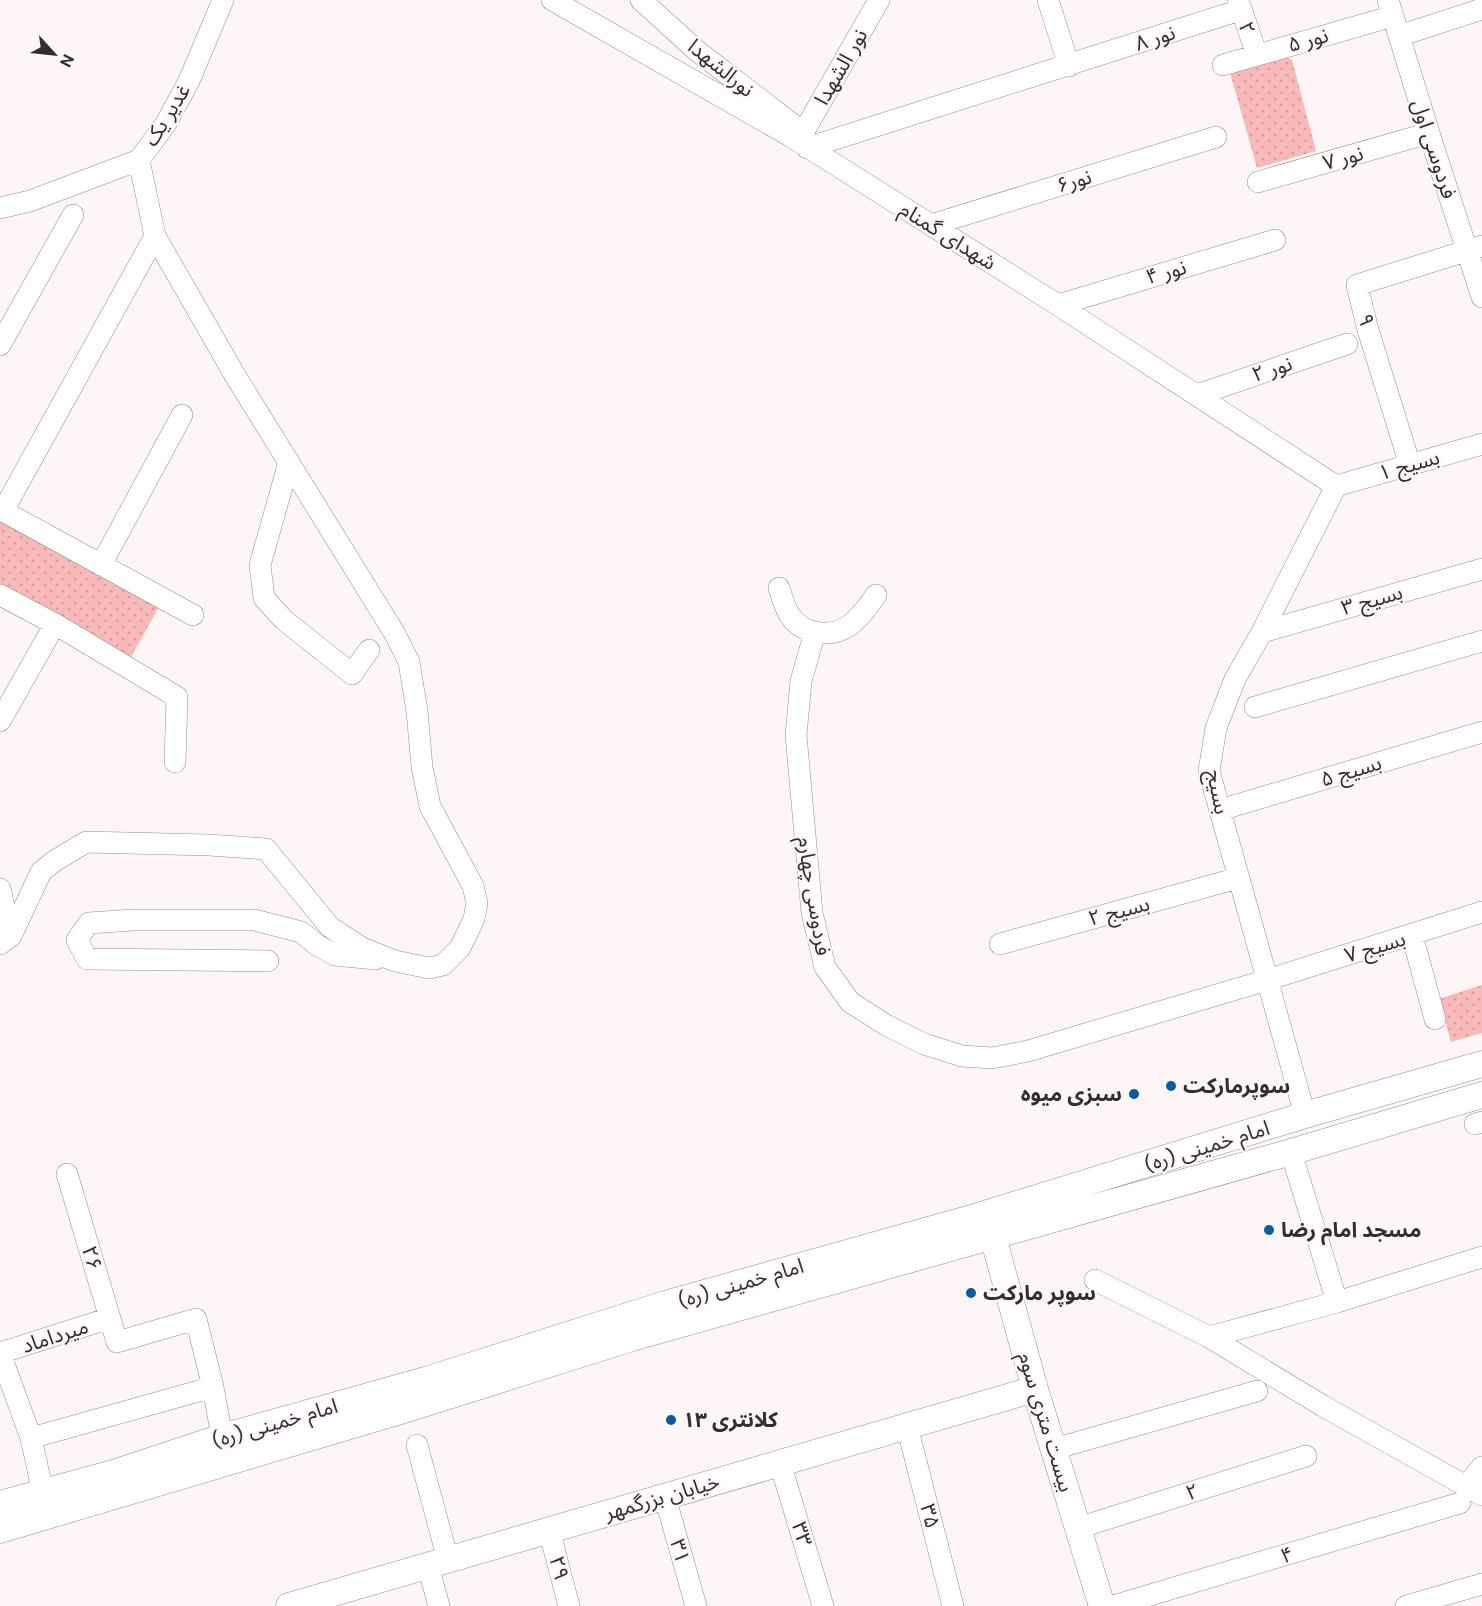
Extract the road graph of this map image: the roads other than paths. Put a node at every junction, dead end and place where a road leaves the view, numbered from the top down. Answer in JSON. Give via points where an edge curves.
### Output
{"nodes":[{"id":1,"x":223,"y":0,"type":"edge"},
{"id":2,"x":552,"y":0,"type":"edge"},
{"id":3,"x":641,"y":0,"type":"edge"},
{"id":4,"x":879,"y":0,"type":"edge"},
{"id":5,"x":1048,"y":0,"type":"edge"},
{"id":6,"x":1239,"y":5,"type":"edge"},
{"id":7,"x":1482,"y":9,"type":"edge"},
{"id":8,"x":1393,"y":17,"type":"edge"},
{"id":9,"x":1257,"y":55,"type":"junction"},
{"id":10,"x":1223,"y":65,"type":"dead end"},
{"id":11,"x":1070,"y":66,"type":"junction"},
{"id":12,"x":1429,"y":133,"type":"junction"},
{"id":13,"x":1216,"y":137,"type":"dead end"},
{"id":14,"x":805,"y":141,"type":"junction"},
{"id":15,"x":139,"y":160,"type":"junction"},
{"id":16,"x":1258,"y":182,"type":"dead end"},
{"id":17,"x":0,"y":208,"type":"edge"},
{"id":18,"x":73,"y":215,"type":"dead end"},
{"id":19,"x":931,"y":225,"type":"junction"},
{"id":20,"x":155,"y":236,"type":"junction"},
{"id":21,"x":1275,"y":240,"type":"dead end"},
{"id":22,"x":1475,"y":248,"type":"edge"},
{"id":23,"x":1482,"y":297,"type":"edge"},
{"id":24,"x":1058,"y":304,"type":"junction"},
{"id":25,"x":1347,"y":344,"type":"dead end"},
{"id":26,"x":0,"y":345,"type":"edge"},
{"id":27,"x":1197,"y":394,"type":"junction"},
{"id":28,"x":182,"y":415,"type":"dead end"},
{"id":29,"x":1482,"y":446,"type":"edge"},
{"id":30,"x":289,"y":462,"type":"junction"},
{"id":31,"x":1410,"y":465,"type":"junction"},
{"id":32,"x":1336,"y":486,"type":"junction"},
{"id":33,"x":2,"y":510,"type":"edge"},
{"id":34,"x":101,"y":566,"type":"junction"},
{"id":35,"x":1482,"y":569,"type":"edge"},
{"id":36,"x":779,"y":588,"type":"dead end"},
{"id":37,"x":0,"y":595,"type":"edge"},
{"id":38,"x":876,"y":595,"type":"dead end"},
{"id":39,"x":193,"y":615,"type":"dead end"},
{"id":40,"x":55,"y":624,"type":"junction"},
{"id":41,"x":815,"y":632,"type":"junction"},
{"id":42,"x":1262,"y":632,"type":"junction"},
{"id":43,"x":1482,"y":641,"type":"edge"},
{"id":44,"x":369,"y":650,"type":"dead end"},
{"id":45,"x":1254,"y":707,"type":"dead end"},
{"id":46,"x":0,"y":721,"type":"edge"},
{"id":47,"x":1482,"y":732,"type":"edge"},
{"id":48,"x":175,"y":762,"type":"dead end"},
{"id":49,"x":1220,"y":810,"type":"junction"},
{"id":50,"x":1238,"y":878,"type":"junction"},
{"id":51,"x":0,"y":889,"type":"edge"},
{"id":52,"x":1482,"y":912,"type":"edge"},
{"id":53,"x":1412,"y":935,"type":"junction"},
{"id":54,"x":6,"y":940,"type":"edge"},
{"id":55,"x":1000,"y":944,"type":"dead end"},
{"id":56,"x":268,"y":961,"type":"dead end"},
{"id":57,"x":395,"y":961,"type":"junction"},
{"id":58,"x":1267,"y":980,"type":"junction"},
{"id":59,"x":1435,"y":1019,"type":"dead end"},
{"id":60,"x":1482,"y":1064,"type":"edge"},
{"id":61,"x":1482,"y":1095,"type":"edge"},
{"id":62,"x":1305,"y":1115,"type":"junction"},
{"id":63,"x":1291,"y":1152,"type":"junction"},
{"id":64,"x":67,"y":1174,"type":"dead end"},
{"id":65,"x":993,"y":1236,"type":"junction"},
{"id":66,"x":1482,"y":1257,"type":"edge"},
{"id":67,"x":1095,"y":1280,"type":"dead end"},
{"id":68,"x":1337,"y":1302,"type":"junction"},
{"id":69,"x":110,"y":1318,"type":"junction"},
{"id":70,"x":1209,"y":1337,"type":"junction"},
{"id":71,"x":0,"y":1353,"type":"edge"},
{"id":72,"x":213,"y":1387,"type":"junction"},
{"id":73,"x":1035,"y":1389,"type":"junction"},
{"id":74,"x":1257,"y":1390,"type":"dead end"},
{"id":75,"x":907,"y":1426,"type":"junction"},
{"id":76,"x":222,"y":1437,"type":"junction"},
{"id":77,"x":31,"y":1438,"type":"junction"},
{"id":78,"x":417,"y":1444,"type":"dead end"},
{"id":79,"x":1054,"y":1449,"type":"junction"},
{"id":80,"x":1306,"y":1456,"type":"dead end"},
{"id":81,"x":780,"y":1463,"type":"junction"},
{"id":82,"x":1482,"y":1467,"type":"edge"},
{"id":83,"x":115,"y":1485,"type":"junction"},
{"id":84,"x":43,"y":1493,"type":"junction"},
{"id":85,"x":1469,"y":1495,"type":"edge"},
{"id":86,"x":665,"y":1497,"type":"junction"},
{"id":87,"x":0,"y":1504,"type":"edge"},
{"id":88,"x":1078,"y":1528,"type":"junction"},
{"id":89,"x":0,"y":1530,"type":"edge"},
{"id":90,"x":549,"y":1530,"type":"junction"},
{"id":91,"x":438,"y":1563,"type":"junction"},
{"id":92,"x":1482,"y":1584,"type":"edge"},
{"id":93,"x":289,"y":1606,"type":"edge"},
{"id":94,"x":439,"y":1606,"type":"edge"},
{"id":95,"x":569,"y":1606,"type":"edge"},
{"id":96,"x":696,"y":1606,"type":"edge"},
{"id":97,"x":823,"y":1606,"type":"edge"},
{"id":98,"x":953,"y":1606,"type":"edge"},
{"id":99,"x":1102,"y":1606,"type":"edge"},
{"id":100,"x":1113,"y":1606,"type":"edge"},
{"id":101,"x":1406,"y":1606,"type":"edge"}],
"edges":[{"from":1,"to":15,"type":"street","name":"غدیر یک","via":[[189,81],[165,125]]},
{"from":2,"to":14,"type":"street","name":"شهدای گمنام"},
{"from":3,"to":14,"type":"street","name":"نورالشهدا"},
{"from":4,"to":14,"type":"street","name":"نور الشهدا"},
{"from":5,"to":11,"type":"street"},
{"from":6,"to":9,"type":"street","name":"۲"},
{"from":6,"to":11,"type":"street","name":"نور ۸"},
{"from":7,"to":8,"type":"street","name":"نور ۵"},
{"from":8,"to":9,"type":"street","name":"نور ۵"},
{"from":8,"to":12,"type":"street","name":"فردوسی اول"},
{"from":9,"to":10,"type":"street","name":"نور ۵"},
{"from":11,"to":14,"type":"street","name":"نور ۸"},
{"from":12,"to":16,"type":"street","name":"نور ۷"},
{"from":12,"to":22,"type":"street","name":"فردوسی اول"},
{"from":13,"to":19,"type":"street","name":"نور۶"},
{"from":14,"to":19,"type":"street","name":"شهدای گمنام"},
{"from":15,"to":17,"type":"street","name":"غدیر یک","via":[[30,201]]},
{"from":15,"to":20,"type":"street"},
{"from":18,"to":26,"type":"street"},
{"from":19,"to":24,"type":"street","name":"شهدای گمنام"},
{"from":20,"to":30,"type":"street"},
{"from":20,"to":33,"type":"street"},
{"from":21,"to":24,"type":"street","name":"نور ۴"},
{"from":22,"to":23,"type":"street","name":"فردوسی اول"},
{"from":22,"to":31,"type":"street","name":"۹","via":[[1357,285]]},
{"from":24,"to":27,"type":"street","name":"شهدای گمنام"},
{"from":25,"to":27,"type":"street","name":"نور ۲"},
{"from":27,"to":32,"type":"street","name":"شهدای گمنام"},
{"from":28,"to":34,"type":"street"},
{"from":29,"to":31,"type":"street","name":"بسیج ۱"},
{"from":30,"to":44,"type":"street","via":[[260,564],[264,598],[284,620],[352,674]]},
{"from":30,"to":57,"type":"street","via":[[409,662],[430,806],[473,886],[477,903],[460,948],[442,965],[429,968]]},
{"from":31,"to":32,"type":"street","name":"بسیج ۱"},
{"from":32,"to":42,"type":"street","name":"بسیج"},
{"from":33,"to":34,"type":"street"},
{"from":34,"to":39,"type":"street"},
{"from":35,"to":42,"type":"street","name":"بسیج ۳"},
{"from":36,"to":41,"type":"street","via":[[793,622]]},
{"from":37,"to":40,"type":"street"},
{"from":38,"to":41,"type":"street","via":[[848,627],[836,633]]},
{"from":40,"to":46,"type":"street"},
{"from":40,"to":48,"type":"street","via":[[177,697]]},
{"from":41,"to":58,"type":"street","name":"فردوسی چهارم","via":[[801,681],[796,735],[803,825],[812,913],[825,967],[850,1002],[924,1044],[962,1056],[992,1058],[1088,1035]]},
{"from":42,"to":49,"type":"street","name":"بسیج","via":[[1235,679],[1216,728],[1209,771]]},
{"from":43,"to":45,"type":"street"},
{"from":47,"to":49,"type":"street","name":"بسیج ۵"},
{"from":49,"to":50,"type":"street","name":"بسیج"},
{"from":50,"to":55,"type":"street","name":"بسیج ۲"},
{"from":50,"to":58,"type":"street","name":"بسیج"},
{"from":51,"to":54,"type":"street"},
{"from":52,"to":53,"type":"street","name":"بسیج ۷"},
{"from":53,"to":58,"type":"street","name":"بسیج ۷"},
{"from":53,"to":59,"type":"street"},
{"from":54,"to":57,"type":"street","via":[[41,872],[86,842],[209,845],[266,849],[330,927],[362,948]]},
{"from":56,"to":57,"type":"street","via":[[87,959],[77,940],[89,923],[254,920],[301,932],[335,955]]},
{"from":58,"to":62,"type":"street","name":"بسیج"},
{"from":60,"to":62,"type":"main road","name":"امام خمینی (ره)"},
{"from":61,"to":63,"type":"main road","name":"امام خمینی (ره)"},
{"from":62,"to":76,"type":"main road","name":"امام خمینی (ره)","via":[[975,1216],[665,1304],[429,1379]]},
{"from":63,"to":65,"type":"main road","name":"امام خمینی (ره)"},
{"from":63,"to":68,"type":"street"},
{"from":64,"to":69,"type":"street","name":"۲۶"},
{"from":65,"to":73,"type":"main road","name":"بیست متری سوم"},
{"from":65,"to":83,"type":"main road","name":"امام خمینی (ره)"},
{"from":66,"to":68,"type":"street"},
{"from":67,"to":70,"type":"street"},
{"from":68,"to":70,"type":"street"},
{"from":69,"to":71,"type":"street","name":"میرداماد"},
{"from":69,"to":72,"type":"street","name":"۲۶","via":[[117,1342],[196,1319]]},
{"from":70,"to":85,"type":"street"},
{"from":71,"to":77,"type":"street"},
{"from":72,"to":76,"type":"street"},
{"from":72,"to":77,"type":"street"},
{"from":73,"to":75,"type":"main road","name":"خیابان بزرگمهر"},
{"from":73,"to":79,"type":"main road","name":"بیست متری سوم"},
{"from":74,"to":79,"type":"street"},
{"from":75,"to":81,"type":"main road","name":"خیابان بزرگمهر"},
{"from":75,"to":98,"type":"street","name":"۳۵"},
{"from":76,"to":83,"type":"main road","name":"امام خمینی (ره)"},
{"from":77,"to":84,"type":"street"},
{"from":78,"to":91,"type":"street"},
{"from":79,"to":88,"type":"main road","name":"بیست متری سوم"},
{"from":80,"to":88,"type":"street","name":"۲"},
{"from":81,"to":86,"type":"main road","name":"خیابان بزرگمهر"},
{"from":81,"to":97,"type":"street","name":"۳۳"},
{"from":82,"to":85,"type":"street"},
{"from":83,"to":84,"type":"main road","name":"امام خمینی (ره)"},
{"from":83,"to":89,"type":"main road","name":"امام خمینی (ره)"},
{"from":84,"to":87,"type":"main road","name":"امام خمینی (ره)"},
{"from":85,"to":100,"type":"street","name":"۴"},
{"from":86,"to":90,"type":"main road","name":"خیابان بزرگمهر"},
{"from":86,"to":96,"type":"street","name":"۳۱"},
{"from":88,"to":99,"type":"main road","name":"بیست متری سوم"},
{"from":90,"to":91,"type":"main road","name":"خیابان بزرگمهر"},
{"from":90,"to":95,"type":"street","name":"۲۹"},
{"from":91,"to":93,"type":"main road","name":"خیابان بزرگمهر"},
{"from":91,"to":94,"type":"street"},
{"from":92,"to":101,"type":"street"}]}
